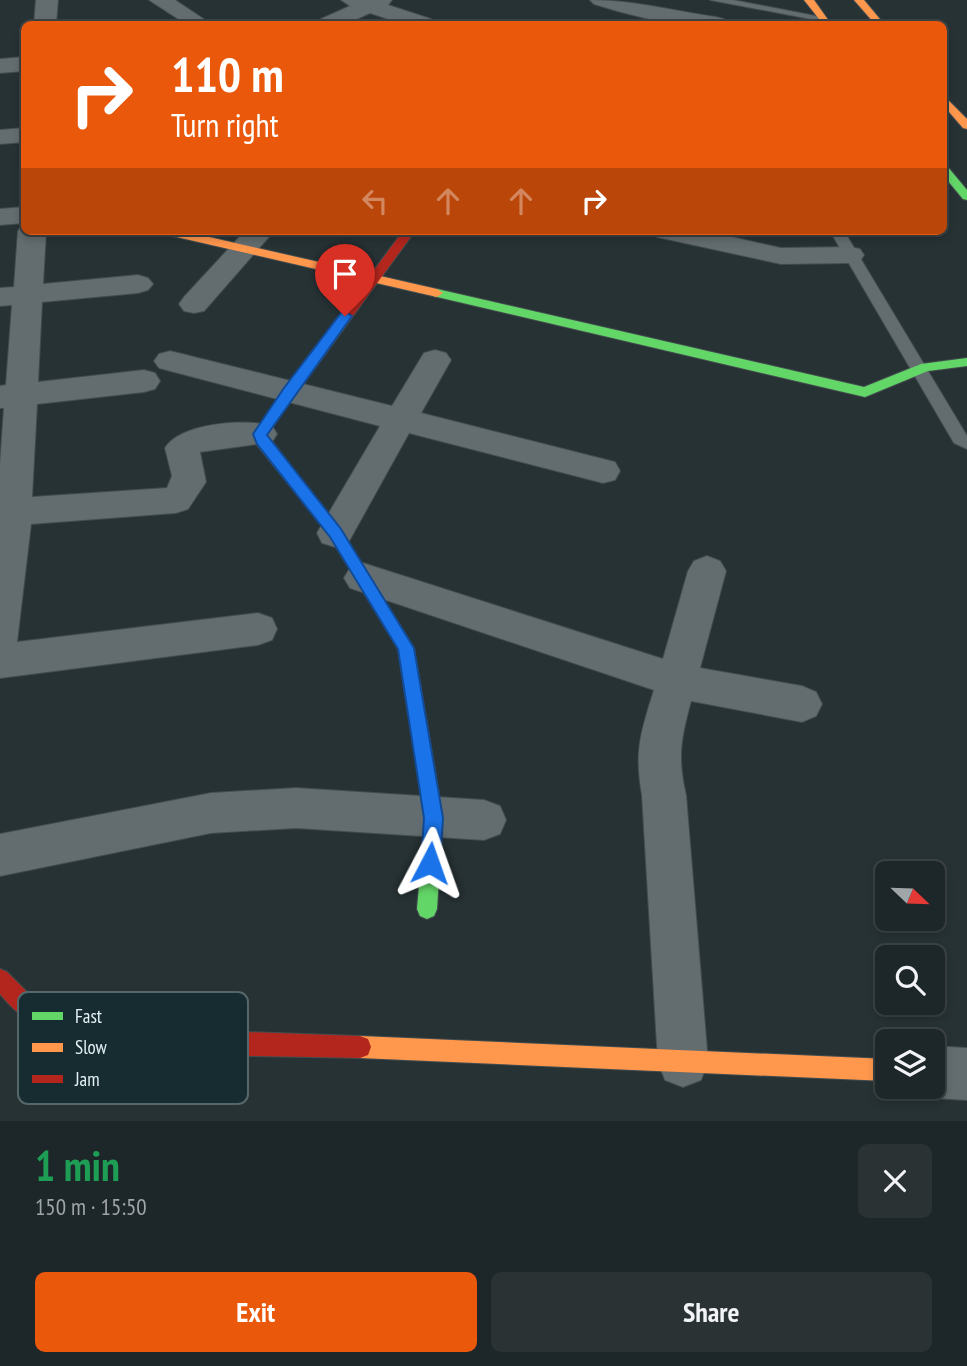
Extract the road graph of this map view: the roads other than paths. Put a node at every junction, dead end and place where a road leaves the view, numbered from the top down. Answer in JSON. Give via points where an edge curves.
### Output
{"nodes":[{"id":1,"x":47,"y":0,"type":"edge"},
{"id":2,"x":160,"y":0,"type":"edge"},
{"id":3,"x":601,"y":0,"type":"edge"},
{"id":4,"x":715,"y":0,"type":"edge"},
{"id":5,"x":809,"y":0,"type":"edge"},
{"id":6,"x":859,"y":0,"type":"edge"},
{"id":7,"x":368,"y":2,"type":"edge"},
{"id":8,"x":45,"y":21,"type":"edge"},
{"id":9,"x":195,"y":21,"type":"edge"},
{"id":10,"x":335,"y":21,"type":"edge"},
{"id":11,"x":416,"y":21,"type":"edge"},
{"id":12,"x":696,"y":21,"type":"edge"},
{"id":13,"x":824,"y":21,"type":"edge"},
{"id":14,"x":877,"y":21,"type":"edge"},
{"id":15,"x":21,"y":64,"type":"edge"},
{"id":16,"x":0,"y":66,"type":"edge"},
{"id":17,"x":947,"y":103,"type":"edge"},
{"id":18,"x":967,"y":126,"type":"edge"},
{"id":19,"x":21,"y":135,"type":"edge"},
{"id":20,"x":0,"y":137,"type":"edge"},
{"id":21,"x":947,"y":173,"type":"edge"},
{"id":22,"x":967,"y":197,"type":"edge"},
{"id":23,"x":21,"y":215,"type":"edge"},
{"id":24,"x":0,"y":217,"type":"edge"},
{"id":25,"x":32,"y":235,"type":"edge"},
{"id":26,"x":205,"y":235,"type":"edge"},
{"id":27,"x":406,"y":235,"type":"edge"},
{"id":28,"x":685,"y":235,"type":"edge"},
{"id":29,"x":252,"y":240,"type":"edge"},
{"id":30,"x":844,"y":243,"type":"edge"},
{"id":31,"x":374,"y":279,"type":"junction"},
{"id":32,"x":138,"y":285,"type":"dead end"},
{"id":33,"x":13,"y":296,"type":"edge"},
{"id":34,"x":194,"y":304,"type":"dead end"},
{"id":35,"x":170,"y":360,"type":"dead end"},
{"id":36,"x":435,"y":360,"type":"dead end"},
{"id":37,"x":967,"y":362,"type":"edge"},
{"id":38,"x":916,"y":369,"type":"junction"},
{"id":39,"x":144,"y":381,"type":"dead end"},
{"id":40,"x":289,"y":391,"type":"junction"},
{"id":41,"x":12,"y":396,"type":"edge"},
{"id":42,"x":401,"y":420,"type":"junction"},
{"id":43,"x":260,"y":434,"type":"junction"},
{"id":44,"x":967,"y":443,"type":"edge"},
{"id":45,"x":603,"y":471,"type":"dead end"},
{"id":46,"x":7,"y":513,"type":"edge"},
{"id":47,"x":335,"y":533,"type":"junction"},
{"id":48,"x":708,"y":571,"type":"dead end"},
{"id":49,"x":363,"y":578,"type":"junction"},
{"id":50,"x":258,"y":629,"type":"dead end"},
{"id":51,"x":0,"y":638,"type":"edge"},
{"id":52,"x":0,"y":660,"type":"edge"},
{"id":53,"x":678,"y":681,"type":"junction"},
{"id":54,"x":802,"y":704,"type":"dead end"},
{"id":55,"x":434,"y":818,"type":"junction"},
{"id":56,"x":484,"y":820,"type":"dead end"},
{"id":57,"x":0,"y":855,"type":"edge"},
{"id":58,"x":427,"y":909,"type":"dead end"},
{"id":59,"x":0,"y":979,"type":"edge"},
{"id":60,"x":18,"y":997,"type":"edge"},
{"id":61,"x":248,"y":1043,"type":"edge"},
{"id":62,"x":683,"y":1062,"type":"junction"},
{"id":63,"x":875,"y":1070,"type":"edge"},
{"id":64,"x":945,"y":1073,"type":"edge"},
{"id":65,"x":967,"y":1074,"type":"edge"}],
"edges":[{"from":1,"to":8,"type":"street"},
{"from":2,"to":9,"type":"street"},
{"from":3,"to":12,"type":"street"},
{"from":4,"to":13,"type":"lane"},
{"from":5,"to":13,"type":"main road"},
{"from":6,"to":14,"type":"main road"},
{"from":7,"to":10,"type":"street"},
{"from":7,"to":11,"type":"street"},
{"from":15,"to":16,"type":"street"},
{"from":17,"to":18,"type":"main road"},
{"from":19,"to":20,"type":"street"},
{"from":21,"to":22,"type":"main road"},
{"from":23,"to":24,"type":"street"},
{"from":25,"to":33,"type":"street"},
{"from":26,"to":29,"type":"main road"},
{"from":27,"to":31,"type":"main road"},
{"from":28,"to":30,"type":"street","via":[[781,256]]},
{"from":29,"to":31,"type":"main road"},
{"from":29,"to":34,"type":"street"},
{"from":30,"to":38,"type":"lane"},
{"from":31,"to":38,"type":"main road","via":[[865,393]]},
{"from":31,"to":40,"type":"main road"},
{"from":32,"to":33,"type":"street"},
{"from":33,"to":41,"type":"street"},
{"from":35,"to":40,"type":"street"},
{"from":36,"to":42,"type":"street"},
{"from":37,"to":38,"type":"main road","via":[[947,360]]},
{"from":38,"to":44,"type":"lane"},
{"from":39,"to":41,"type":"street"},
{"from":40,"to":42,"type":"street"},
{"from":40,"to":43,"type":"main road"},
{"from":41,"to":46,"type":"street"},
{"from":42,"to":45,"type":"street"},
{"from":42,"to":47,"type":"street"},
{"from":43,"to":46,"type":"street","via":[[186,444],[182,448],[190,482],[176,500]]},
{"from":43,"to":47,"type":"main road"},
{"from":46,"to":51,"type":"street"},
{"from":47,"to":49,"type":"main road"},
{"from":48,"to":53,"type":"street"},
{"from":49,"to":53,"type":"street"},
{"from":49,"to":55,"type":"main road","via":[[406,648]]},
{"from":50,"to":52,"type":"street"},
{"from":53,"to":54,"type":"street"},
{"from":53,"to":62,"type":"street","via":[[659,743],[658,766],[664,794]]},
{"from":55,"to":56,"type":"street"},
{"from":55,"to":57,"type":"street","via":[[296,808],[211,813]]},
{"from":55,"to":58,"type":"main road"},
{"from":59,"to":60,"type":"main road"},
{"from":61,"to":62,"type":"main road"},
{"from":62,"to":63,"type":"main road"},
{"from":64,"to":65,"type":"street"}]}
